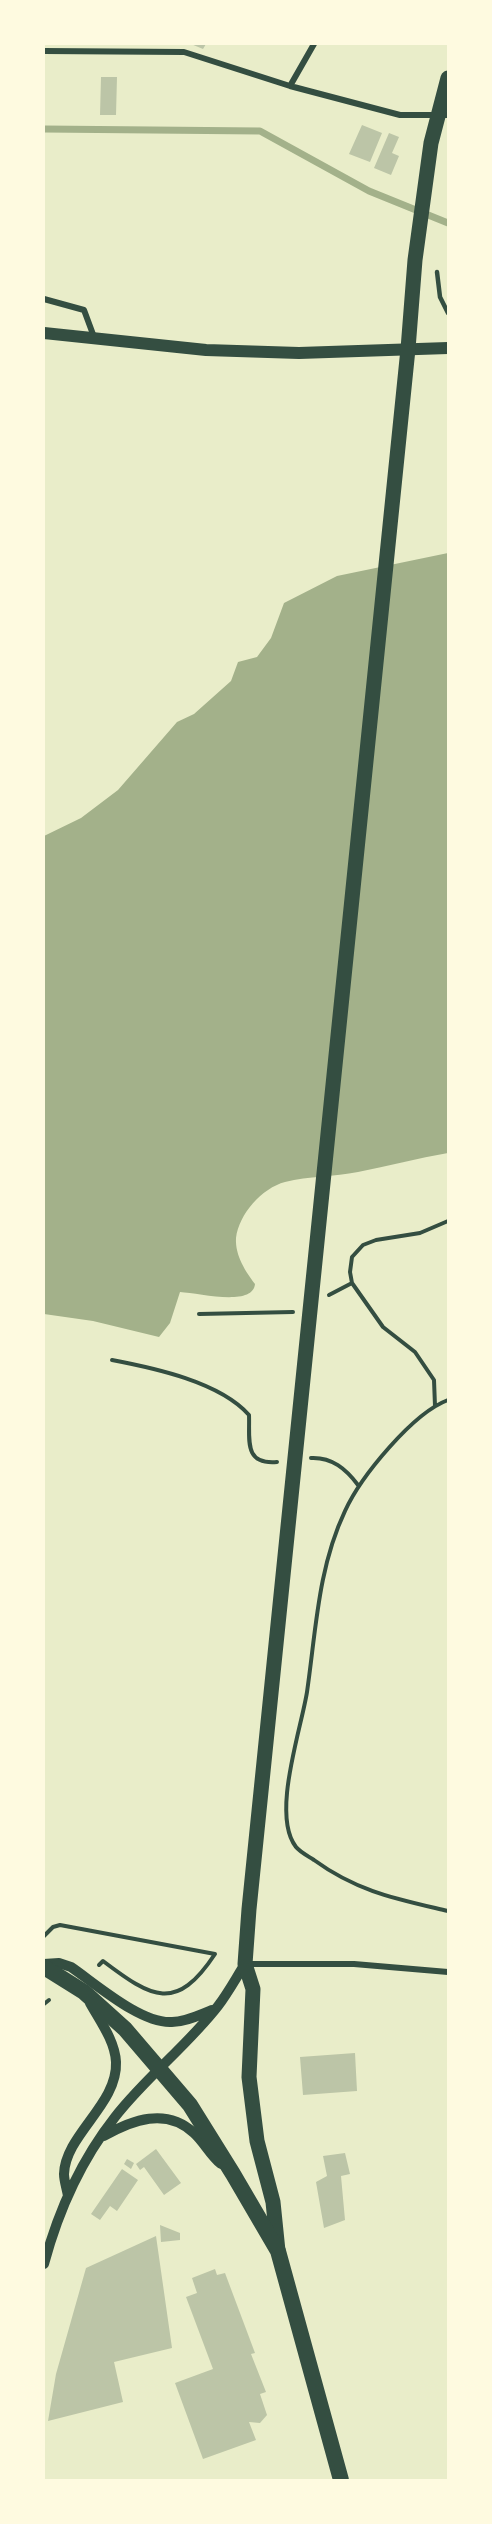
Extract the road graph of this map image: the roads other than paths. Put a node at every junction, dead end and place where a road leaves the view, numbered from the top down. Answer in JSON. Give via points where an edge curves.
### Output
{"nodes":[{"id":1,"x":314,"y":44,"type":"edge"},
{"id":2,"x":44,"y":51,"type":"edge"},
{"id":3,"x":448,"y":78,"type":"edge"},
{"id":4,"x":290,"y":86,"type":"junction"},
{"id":5,"x":448,"y":115,"type":"edge"},
{"id":6,"x":437,"y":272,"type":"dead end"},
{"id":7,"x":44,"y":299,"type":"edge"},
{"id":8,"x":448,"y":313,"type":"edge"},
{"id":9,"x":44,"y":333,"type":"edge"},
{"id":10,"x":94,"y":337,"type":"junction"},
{"id":11,"x":448,"y":348,"type":"edge"},
{"id":12,"x":408,"y":349,"type":"junction"},
{"id":13,"x":245,"y":1964,"type":"junction"},
{"id":14,"x":44,"y":1966,"type":"edge"},
{"id":15,"x":448,"y":1972,"type":"edge"},
{"id":16,"x":84,"y":1992,"type":"junction"},
{"id":17,"x":217,"y":2007,"type":"junction"},
{"id":18,"x":160,"y":2067,"type":"junction"},
{"id":19,"x":101,"y":2138,"type":"junction"},
{"id":20,"x":233,"y":2174,"type":"junction"},
{"id":21,"x":68,"y":2196,"type":"junction"},
{"id":22,"x":278,"y":2251,"type":"junction"},
{"id":23,"x":44,"y":2264,"type":"edge"},
{"id":24,"x":341,"y":2481,"type":"edge"}],
"edges":[{"from":1,"to":4,"type":"street"},
{"from":2,"to":4,"type":"street","via":[[184,52]]},
{"from":3,"to":12,"type":"main road","via":[[430,143]]},
{"from":4,"to":5,"type":"street","via":[[400,115]]},
{"from":6,"to":8,"type":"lane","via":[[440,297]]},
{"from":7,"to":10,"type":"street","via":[[84,310]]},
{"from":9,"to":10,"type":"main road"},
{"from":10,"to":12,"type":"main road","via":[[229,351]]},
{"from":11,"to":12,"type":"main road"},
{"from":12,"to":13,"type":"main road"},
{"from":13,"to":15,"type":"street","via":[[354,1964]]},
{"from":13,"to":17,"type":"street"},
{"from":13,"to":22,"type":"main road","via":[[253,1989],[249,2055],[252,2109],[273,2202]]},
{"from":14,"to":16,"type":"highway"},
{"from":14,"to":17,"type":"street","via":[[59,1963],[71,1967],[153,2020],[171,2023]]},
{"from":16,"to":18,"type":"highway"},
{"from":16,"to":21,"type":"street","via":[[112,2043],[116,2062],[106,2097],[70,2153],[64,2173]]},
{"from":17,"to":18,"type":"street"},
{"from":18,"to":19,"type":"street"},
{"from":18,"to":20,"type":"highway","via":[[190,2105]]},
{"from":19,"to":20,"type":"street","via":[[125,2124],[144,2119],[174,2120],[195,2133]]},
{"from":19,"to":21,"type":"street"},
{"from":20,"to":22,"type":"highway"},
{"from":21,"to":23,"type":"street","via":[[52,2232]]},
{"from":22,"to":24,"type":"highway"}]}
